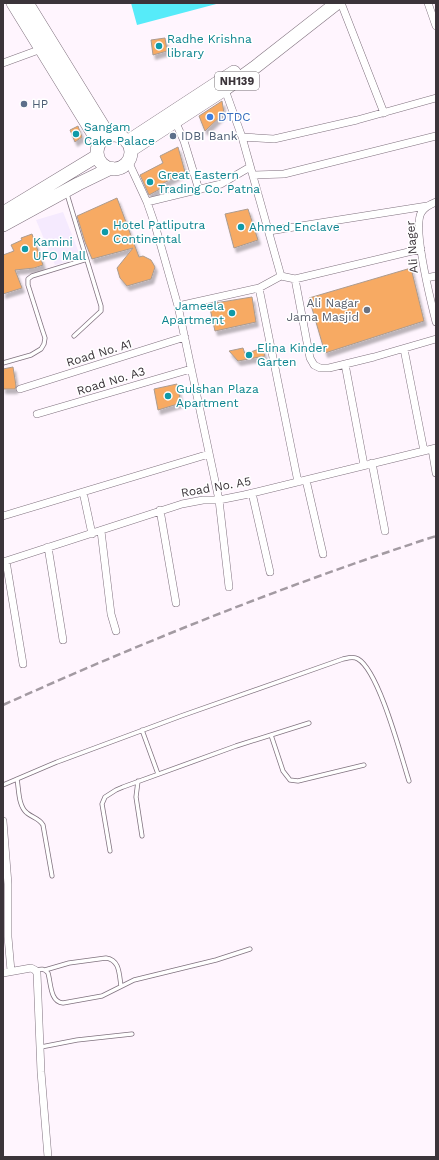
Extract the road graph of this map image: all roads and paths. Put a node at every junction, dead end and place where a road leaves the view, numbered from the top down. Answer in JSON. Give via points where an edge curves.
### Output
{"nodes":[{"id":1,"x":13,"y":3,"type":"edge"},
{"id":2,"x":27,"y":3,"type":"edge"},
{"id":3,"x":324,"y":3,"type":"edge"},
{"id":4,"x":338,"y":3,"type":"edge"},
{"id":5,"x":341,"y":3,"type":"edge"},
{"id":6,"x":428,"y":3,"type":"edge"},
{"id":7,"x":436,"y":26,"type":"edge"},
{"id":8,"x":46,"y":46,"type":"junction"},
{"id":9,"x":3,"y":63,"type":"edge"},
{"id":10,"x":224,"y":85,"type":"junction"},
{"id":11,"x":436,"y":98,"type":"edge"},
{"id":12,"x":384,"y":113,"type":"junction"},
{"id":13,"x":175,"y":121,"type":"junction"},
{"id":14,"x":436,"y":136,"type":"edge"},
{"id":15,"x":242,"y":137,"type":"junction"},
{"id":16,"x":102,"y":145,"type":"junction"},
{"id":17,"x":129,"y":151,"type":"junction"},
{"id":18,"x":250,"y":167,"type":"junction"},
{"id":19,"x":111,"y":168,"type":"junction"},
{"id":20,"x":253,"y":175,"type":"junction"},
{"id":21,"x":199,"y":190,"type":"junction"},
{"id":22,"x":66,"y":191,"type":"junction"},
{"id":23,"x":147,"y":202,"type":"junction"},
{"id":24,"x":436,"y":202,"type":"edge"},
{"id":25,"x":427,"y":206,"type":"junction"},
{"id":26,"x":3,"y":213,"type":"edge"},
{"id":27,"x":3,"y":225,"type":"edge"},
{"id":28,"x":269,"y":231,"type":"junction"},
{"id":29,"x":421,"y":249,"type":"junction"},
{"id":30,"x":86,"y":257,"type":"junction"},
{"id":31,"x":281,"y":276,"type":"junction"},
{"id":32,"x":436,"y":276,"type":"edge"},
{"id":33,"x":426,"y":278,"type":"junction"},
{"id":34,"x":295,"y":279,"type":"junction"},
{"id":35,"x":259,"y":288,"type":"junction"},
{"id":36,"x":178,"y":306,"type":"junction"},
{"id":37,"x":436,"y":322,"type":"edge"},
{"id":38,"x":74,"y":336,"type":"dead end"},
{"id":39,"x":185,"y":338,"type":"junction"},
{"id":40,"x":436,"y":340,"type":"edge"},
{"id":41,"x":404,"y":349,"type":"junction"},
{"id":42,"x":3,"y":363,"type":"edge"},
{"id":43,"x":345,"y":364,"type":"junction"},
{"id":44,"x":191,"y":369,"type":"junction"},
{"id":45,"x":20,"y":389,"type":"dead end"},
{"id":46,"x":37,"y":414,"type":"dead end"},
{"id":47,"x":431,"y":450,"type":"edge"},
{"id":48,"x":209,"y":454,"type":"junction"},
{"id":49,"x":372,"y":463,"type":"junction"},
{"id":50,"x":364,"y":465,"type":"junction"},
{"id":51,"x":436,"y":473,"type":"edge"},
{"id":52,"x":306,"y":480,"type":"junction"},
{"id":53,"x":298,"y":482,"type":"junction"},
{"id":54,"x":83,"y":492,"type":"junction"},
{"id":55,"x":252,"y":493,"type":"junction"},
{"id":56,"x":219,"y":500,"type":"junction"},
{"id":57,"x":160,"y":510,"type":"junction"},
{"id":58,"x":3,"y":516,"type":"edge"},
{"id":59,"x":101,"y":531,"type":"junction"},
{"id":60,"x":385,"y":531,"type":"dead end"},
{"id":61,"x":92,"y":534,"type":"junction"},
{"id":62,"x":48,"y":547,"type":"junction"},
{"id":63,"x":323,"y":554,"type":"dead end"},
{"id":64,"x":4,"y":561,"type":"edge"},
{"id":65,"x":270,"y":572,"type":"dead end"},
{"id":66,"x":230,"y":587,"type":"dead end"},
{"id":67,"x":176,"y":603,"type":"dead end"},
{"id":68,"x":116,"y":631,"type":"dead end"},
{"id":69,"x":63,"y":640,"type":"dead end"},
{"id":70,"x":23,"y":664,"type":"dead end"},
{"id":71,"x":309,"y":722,"type":"dead end"},
{"id":72,"x":142,"y":730,"type":"junction"},
{"id":73,"x":271,"y":735,"type":"junction"},
{"id":74,"x":364,"y":765,"type":"dead end"},
{"id":75,"x":158,"y":774,"type":"junction"},
{"id":76,"x":17,"y":779,"type":"junction"},
{"id":77,"x":409,"y":781,"type":"dead end"},
{"id":78,"x":138,"y":782,"type":"junction"},
{"id":79,"x":3,"y":786,"type":"edge"},
{"id":80,"x":3,"y":821,"type":"edge"},
{"id":81,"x":142,"y":836,"type":"dead end"},
{"id":82,"x":110,"y":851,"type":"dead end"},
{"id":83,"x":52,"y":876,"type":"dead end"},
{"id":84,"x":6,"y":931,"type":"edge"},
{"id":85,"x":250,"y":949,"type":"dead end"},
{"id":86,"x":35,"y":970,"type":"junction"},
{"id":87,"x":45,"y":970,"type":"junction"},
{"id":88,"x":11,"y":971,"type":"junction"},
{"id":89,"x":3,"y":973,"type":"edge"},
{"id":90,"x":121,"y":986,"type":"junction"},
{"id":91,"x":132,"y":1034,"type":"dead end"},
{"id":92,"x":40,"y":1047,"type":"junction"},
{"id":93,"x":48,"y":1157,"type":"edge"}],
"edges":[{"from":1,"to":8,"type":"highway"},
{"from":2,"to":8,"type":"highway"},
{"from":3,"to":10,"type":"highway","number":"NH139"},
{"from":4,"to":10,"type":"highway","number":"NH139","via":[[254,68]]},
{"from":5,"to":12,"type":"street"},
{"from":6,"to":7,"type":"street"},
{"from":8,"to":9,"type":"street"},
{"from":8,"to":16,"type":"highway"},
{"from":10,"to":13,"type":"highway","number":"NH139"},
{"from":10,"to":15,"type":"street"},
{"from":10,"to":17,"type":"highway","number":"NH139"},
{"from":11,"to":12,"type":"street"},
{"from":12,"to":15,"type":"street","via":[[274,139]]},
{"from":13,"to":17,"type":"highway","number":"NH139"},
{"from":13,"to":21,"type":"street","via":[[186,146]]},
{"from":14,"to":20,"type":"street","via":[[284,174]]},
{"from":15,"to":18,"type":"street"},
{"from":16,"to":17,"type":"highway","via":[[121,136]]},
{"from":16,"to":19,"type":"highway","via":[[100,162]]},
{"from":16,"to":26,"type":"highway"},
{"from":17,"to":19,"type":"highway","number":"NH139","via":[[124,166]]},
{"from":17,"to":23,"type":"street"},
{"from":18,"to":20,"type":"street"},
{"from":18,"to":21,"type":"street","via":[[221,184]]},
{"from":19,"to":22,"type":"highway","number":"NH139"},
{"from":20,"to":28,"type":"street"},
{"from":21,"to":23,"type":"street"},
{"from":22,"to":27,"type":"highway","number":"NH139"},
{"from":22,"to":30,"type":"lane"},
{"from":23,"to":36,"type":"street"},
{"from":24,"to":25,"type":"street","name":"Ali Nager"},
{"from":25,"to":28,"type":"street"},
{"from":25,"to":29,"type":"street","name":"Ali Nager","via":[[421,212],[419,221]]},
{"from":28,"to":31,"type":"street"},
{"from":29,"to":33,"type":"street","name":"Ali Nager"},
{"from":29,"to":34,"type":"street"},
{"from":30,"to":38,"type":"lane","via":[[101,311]]},
{"from":30,"to":42,"type":"lane","via":[[84,260],[28,279],[45,338],[44,344],[31,355]]},
{"from":31,"to":34,"type":"street"},
{"from":31,"to":35,"type":"street"},
{"from":32,"to":33,"type":"street"},
{"from":33,"to":37,"type":"street","name":"Ali Nager"},
{"from":34,"to":43,"type":"street","via":[[310,358],[314,365],[320,368]]},
{"from":35,"to":36,"type":"street"},
{"from":35,"to":53,"type":"street"},
{"from":36,"to":39,"type":"street"},
{"from":39,"to":44,"type":"street"},
{"from":39,"to":45,"type":"street","name":"Road No. A1"},
{"from":40,"to":41,"type":"street"},
{"from":41,"to":43,"type":"street"},
{"from":41,"to":47,"type":"street"},
{"from":43,"to":50,"type":"street"},
{"from":44,"to":46,"type":"street","name":"Road No. A3"},
{"from":44,"to":48,"type":"street"},
{"from":47,"to":49,"type":"street","name":"Road No. A5"},
{"from":47,"to":51,"type":"street"},
{"from":48,"to":54,"type":"street"},
{"from":48,"to":56,"type":"street"},
{"from":49,"to":50,"type":"street","name":"Road No. A5"},
{"from":49,"to":60,"type":"street"},
{"from":50,"to":52,"type":"street","name":"Road No. A5"},
{"from":52,"to":53,"type":"street","name":"Road No. A5"},
{"from":52,"to":63,"type":"street"},
{"from":53,"to":55,"type":"street","name":"Road No. A5"},
{"from":54,"to":58,"type":"street"},
{"from":54,"to":61,"type":"street"},
{"from":55,"to":56,"type":"street","name":"Road No. A5"},
{"from":55,"to":65,"type":"street"},
{"from":56,"to":57,"type":"street","name":"Road No. A5","via":[[193,501]]},
{"from":56,"to":66,"type":"street"},
{"from":57,"to":59,"type":"street","name":"Road No. A5"},
{"from":57,"to":67,"type":"street"},
{"from":59,"to":61,"type":"street","name":"Road No. A5"},
{"from":59,"to":68,"type":"street","via":[[111,614]]},
{"from":61,"to":62,"type":"street","name":"Road No. A5"},
{"from":62,"to":64,"type":"street","name":"Road No. A5"},
{"from":62,"to":69,"type":"street"},
{"from":64,"to":70,"type":"street"},
{"from":71,"to":73,"type":"lane"},
{"from":72,"to":75,"type":"lane"},
{"from":72,"to":76,"type":"lane"},
{"from":72,"to":77,"type":"lane","via":[[343,659],[353,658],[366,667],[379,691]]},
{"from":73,"to":74,"type":"lane","via":[[283,771],[290,780],[298,781]]},
{"from":73,"to":75,"type":"lane"},
{"from":75,"to":78,"type":"lane"},
{"from":76,"to":79,"type":"lane"},
{"from":76,"to":83,"type":"lane","via":[[24,810],[43,825]]},
{"from":78,"to":81,"type":"lane","via":[[136,797]]},
{"from":78,"to":82,"type":"lane","via":[[104,797],[103,810]]},
{"from":80,"to":84,"type":"street","via":[[8,884]]},
{"from":84,"to":88,"type":"street"},
{"from":85,"to":90,"type":"lane","via":[[134,980]]},
{"from":86,"to":87,"type":"lane"},
{"from":86,"to":88,"type":"street","via":[[25,968]]},
{"from":86,"to":92,"type":"street"},
{"from":87,"to":90,"type":"lane","via":[[69,963],[112,959],[117,964]]},
{"from":87,"to":90,"type":"lane","via":[[54,997],[59,1003],[102,996]]},
{"from":88,"to":89,"type":"street"},
{"from":91,"to":92,"type":"lane"},
{"from":92,"to":93,"type":"street"}]}
